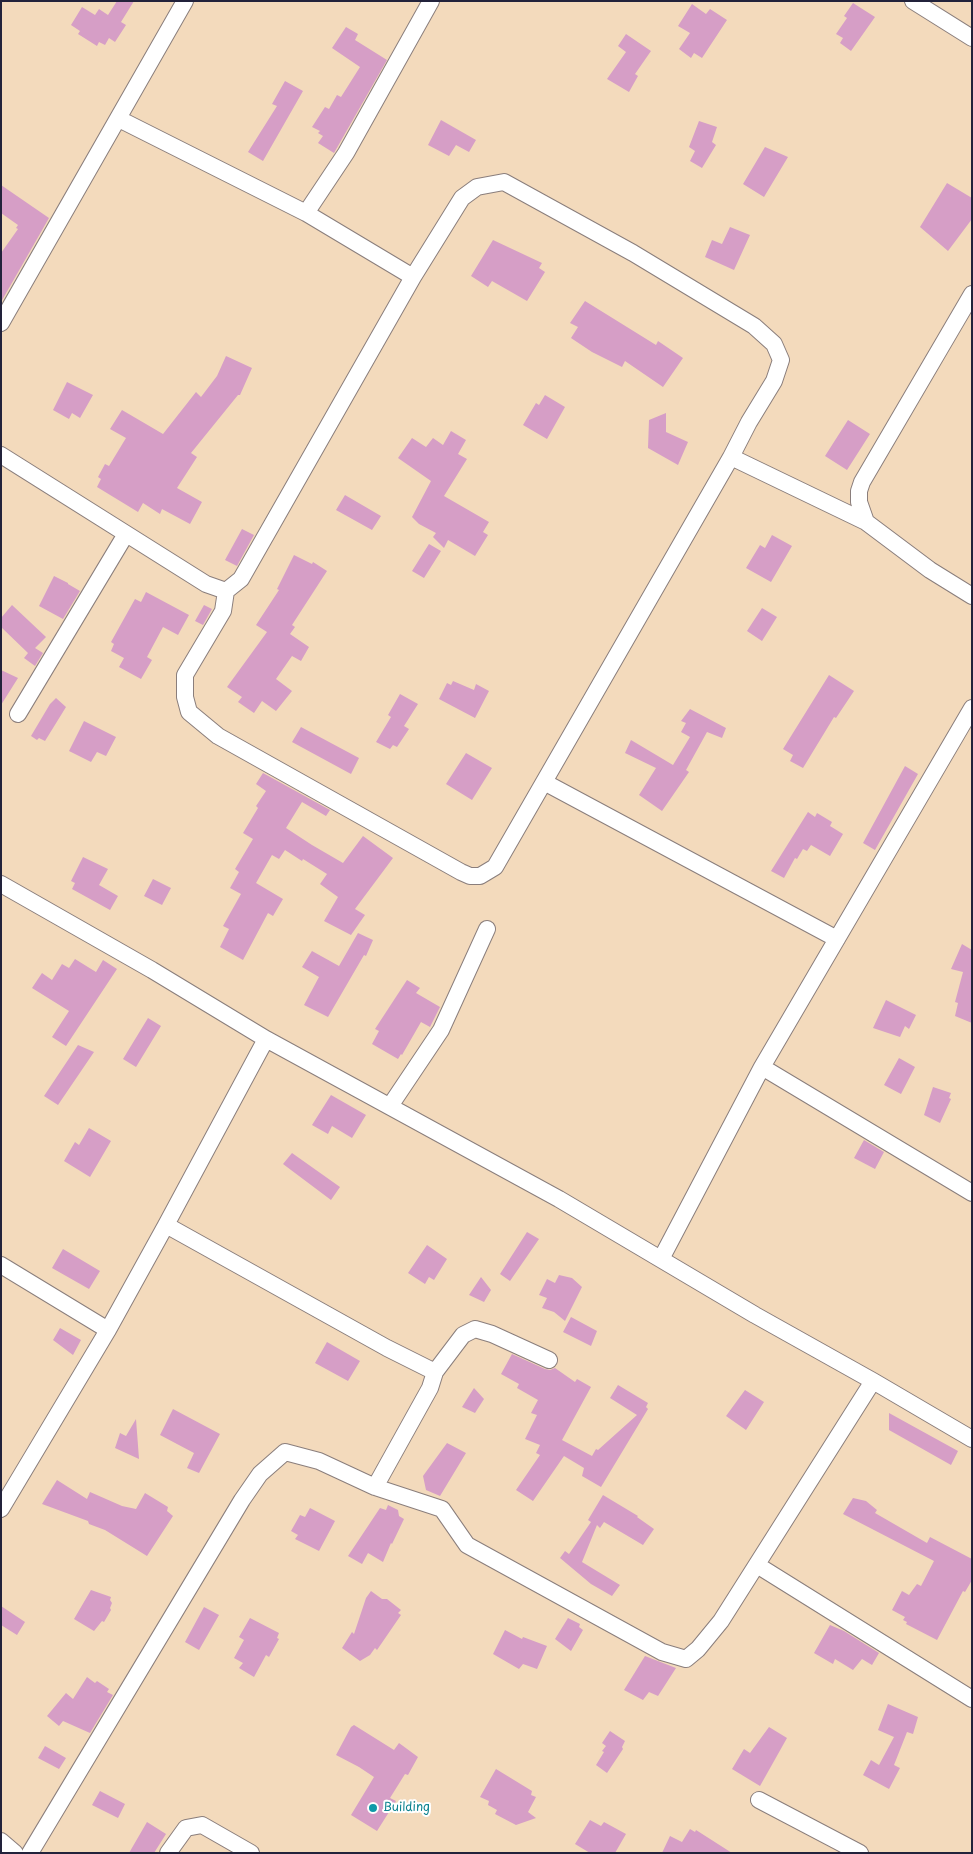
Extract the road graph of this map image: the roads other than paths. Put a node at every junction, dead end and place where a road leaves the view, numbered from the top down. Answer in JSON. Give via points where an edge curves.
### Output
{"nodes":[{"id":1,"x":185,"y":1,"type":"edge"},
{"id":2,"x":431,"y":1,"type":"edge"},
{"id":3,"x":913,"y":1,"type":"edge"},
{"id":4,"x":972,"y":38,"type":"edge"},
{"id":5,"x":119,"y":119,"type":"junction"},
{"id":6,"x":306,"y":213,"type":"junction"},
{"id":7,"x":414,"y":277,"type":"junction"},
{"id":8,"x":972,"y":294,"type":"edge"},
{"id":9,"x":1,"y":323,"type":"edge"},
{"id":10,"x":1,"y":456,"type":"edge"},
{"id":11,"x":731,"y":457,"type":"junction"},
{"id":12,"x":866,"y":522,"type":"junction"},
{"id":13,"x":126,"y":534,"type":"junction"},
{"id":14,"x":226,"y":591,"type":"junction"},
{"id":15,"x":972,"y":596,"type":"edge"},
{"id":16,"x":972,"y":708,"type":"edge"},
{"id":17,"x":18,"y":714,"type":"dead end"},
{"id":18,"x":544,"y":782,"type":"junction"},
{"id":19,"x":1,"y":884,"type":"edge"},
{"id":20,"x":488,"y":929,"type":"dead end"},
{"id":21,"x":837,"y":939,"type":"junction"},
{"id":22,"x":266,"y":1039,"type":"junction"},
{"id":23,"x":762,"y":1066,"type":"junction"},
{"id":24,"x":390,"y":1106,"type":"junction"},
{"id":25,"x":972,"y":1193,"type":"edge"},
{"id":26,"x":166,"y":1225,"type":"junction"},
{"id":27,"x":661,"y":1259,"type":"junction"},
{"id":28,"x":1,"y":1265,"type":"edge"},
{"id":29,"x":108,"y":1330,"type":"junction"},
{"id":30,"x":548,"y":1360,"type":"dead end"},
{"id":31,"x":435,"y":1372,"type":"junction"},
{"id":32,"x":873,"y":1381,"type":"junction"},
{"id":33,"x":972,"y":1439,"type":"edge"},
{"id":34,"x":375,"y":1487,"type":"junction"},
{"id":35,"x":1,"y":1509,"type":"edge"},
{"id":36,"x":756,"y":1565,"type":"junction"},
{"id":37,"x":972,"y":1699,"type":"edge"},
{"id":38,"x":759,"y":1800,"type":"dead end"},
{"id":39,"x":1,"y":1841,"type":"edge"},
{"id":40,"x":15,"y":1853,"type":"edge"},
{"id":41,"x":30,"y":1853,"type":"edge"},
{"id":42,"x":168,"y":1853,"type":"edge"},
{"id":43,"x":251,"y":1853,"type":"edge"},
{"id":44,"x":860,"y":1853,"type":"edge"}],
"edges":[{"from":1,"to":5,"type":"street"},
{"from":2,"to":6,"type":"street","via":[[346,153]]},
{"from":3,"to":4,"type":"street"},
{"from":5,"to":6,"type":"street"},
{"from":5,"to":9,"type":"street"},
{"from":6,"to":7,"type":"street"},
{"from":7,"to":11,"type":"street","via":[[462,198],[477,187],[504,182],[633,253],[754,326],[774,344],[780,360],[774,381]]},
{"from":7,"to":14,"type":"street","via":[[242,579]]},
{"from":8,"to":12,"type":"street","via":[[862,482],[859,502]]},
{"from":10,"to":13,"type":"street"},
{"from":11,"to":12,"type":"street"},
{"from":11,"to":18,"type":"street"},
{"from":12,"to":15,"type":"street","via":[[930,570]]},
{"from":13,"to":14,"type":"street","via":[[206,584]]},
{"from":13,"to":17,"type":"street"},
{"from":14,"to":18,"type":"street","via":[[222,611],[185,675],[189,712],[218,736],[470,876],[480,876],[495,867]]},
{"from":16,"to":21,"type":"street"},
{"from":18,"to":21,"type":"street"},
{"from":19,"to":22,"type":"street"},
{"from":20,"to":24,"type":"street","via":[[441,1030]]},
{"from":21,"to":23,"type":"street"},
{"from":22,"to":24,"type":"street"},
{"from":22,"to":26,"type":"street"},
{"from":23,"to":25,"type":"street"},
{"from":23,"to":27,"type":"street"},
{"from":24,"to":27,"type":"street"},
{"from":26,"to":29,"type":"street"},
{"from":26,"to":31,"type":"street"},
{"from":27,"to":32,"type":"street"},
{"from":28,"to":29,"type":"street"},
{"from":29,"to":35,"type":"street"},
{"from":30,"to":31,"type":"street","via":[[475,1329],[463,1335]]},
{"from":31,"to":34,"type":"street","via":[[430,1388]]},
{"from":32,"to":33,"type":"street"},
{"from":32,"to":36,"type":"street"},
{"from":34,"to":36,"type":"street","via":[[442,1509],[467,1545],[662,1652],[686,1659],[722,1621]]},
{"from":34,"to":41,"type":"street","via":[[319,1461],[285,1452],[260,1474]]},
{"from":36,"to":37,"type":"street"},
{"from":38,"to":44,"type":"street"},
{"from":39,"to":40,"type":"street"},
{"from":42,"to":43,"type":"street","via":[[186,1828],[202,1825]]}]}
